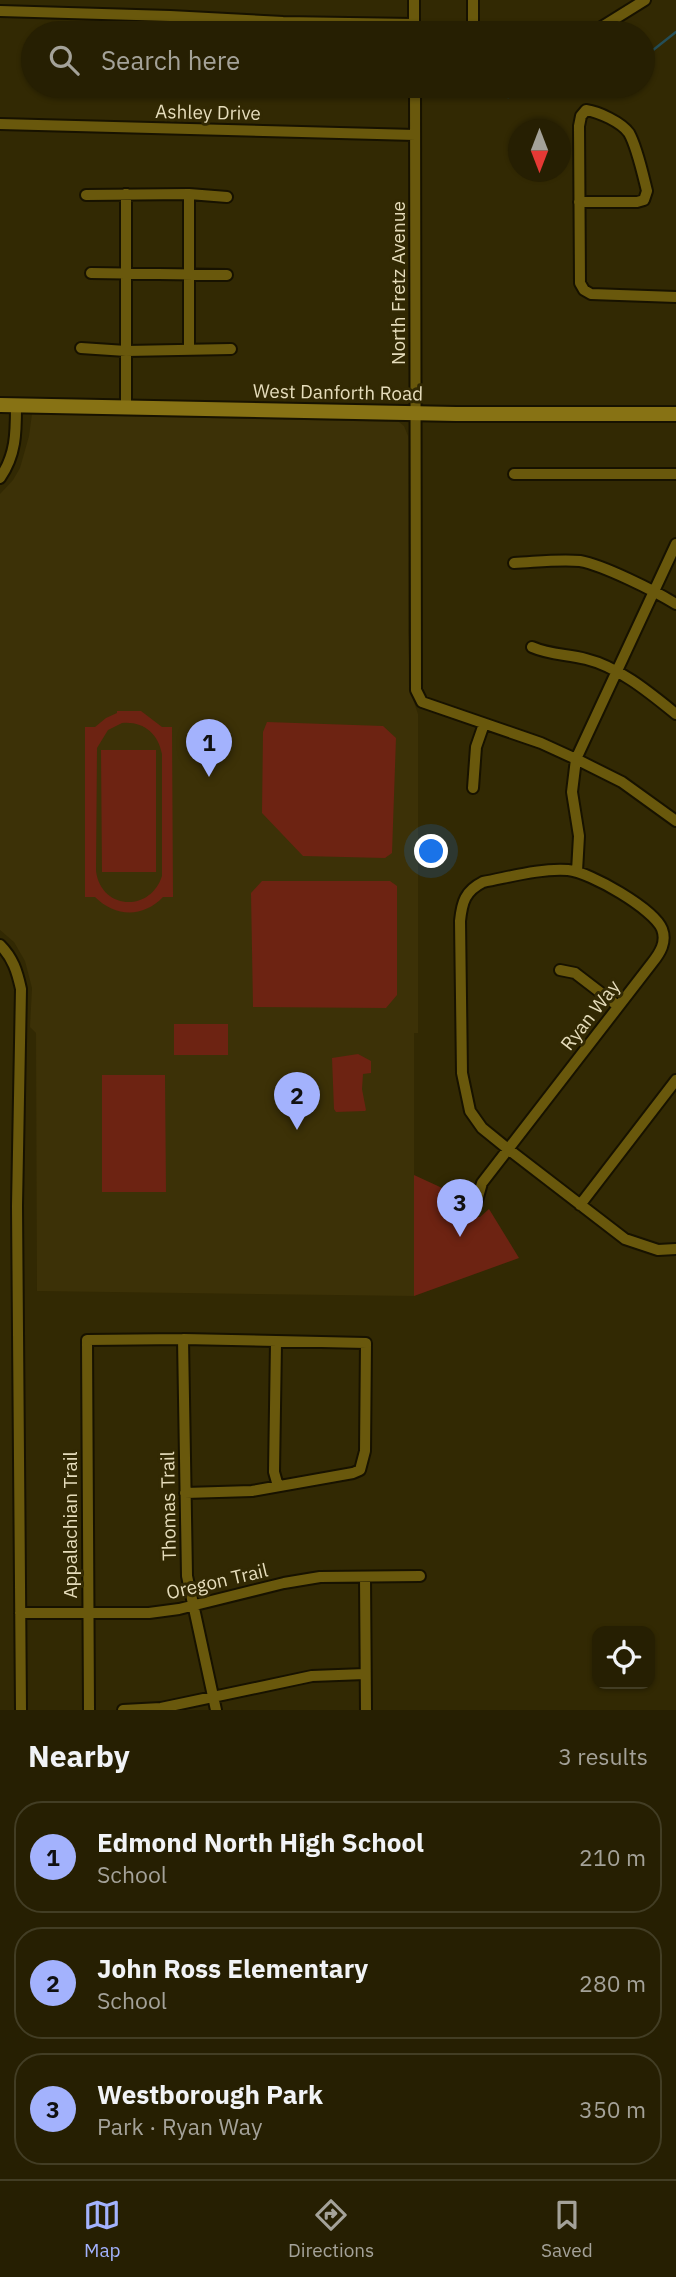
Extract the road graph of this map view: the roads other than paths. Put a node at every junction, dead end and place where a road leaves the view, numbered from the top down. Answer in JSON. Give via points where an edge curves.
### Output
{"nodes":[{"id":1,"x":414,"y":0,"type":"edge"},
{"id":2,"x":473,"y":0,"type":"edge"},
{"id":3,"x":645,"y":0,"type":"edge"},
{"id":4,"x":0,"y":12,"type":"edge"},
{"id":5,"x":261,"y":21,"type":"edge"},
{"id":6,"x":414,"y":21,"type":"edge"},
{"id":7,"x":473,"y":21,"type":"edge"},
{"id":8,"x":611,"y":21,"type":"edge"},
{"id":9,"x":415,"y":98,"type":"edge"},
{"id":10,"x":0,"y":124,"type":"edge"},
{"id":11,"x":415,"y":135,"type":"junction"},
{"id":12,"x":126,"y":194,"type":"junction"},
{"id":13,"x":189,"y":194,"type":"junction"},
{"id":14,"x":86,"y":195,"type":"dead end"},
{"id":15,"x":227,"y":197,"type":"dead end"},
{"id":16,"x":579,"y":202,"type":"junction"},
{"id":17,"x":91,"y":273,"type":"dead end"},
{"id":18,"x":125,"y":273,"type":"junction"},
{"id":19,"x":189,"y":274,"type":"junction"},
{"id":20,"x":228,"y":275,"type":"dead end"},
{"id":21,"x":676,"y":297,"type":"edge"},
{"id":22,"x":81,"y":348,"type":"dead end"},
{"id":23,"x":189,"y":349,"type":"junction"},
{"id":24,"x":231,"y":349,"type":"dead end"},
{"id":25,"x":126,"y":351,"type":"junction"},
{"id":26,"x":0,"y":405,"type":"edge"},
{"id":27,"x":16,"y":406,"type":"junction"},
{"id":28,"x":127,"y":407,"type":"junction"},
{"id":29,"x":414,"y":413,"type":"junction"},
{"id":30,"x":676,"y":414,"type":"edge"},
{"id":31,"x":514,"y":474,"type":"dead end"},
{"id":32,"x":676,"y":474,"type":"edge"},
{"id":33,"x":0,"y":478,"type":"edge"},
{"id":34,"x":676,"y":544,"type":"edge"},
{"id":35,"x":514,"y":563,"type":"dead end"},
{"id":36,"x":653,"y":592,"type":"junction"},
{"id":37,"x":676,"y":604,"type":"edge"},
{"id":38,"x":532,"y":647,"type":"dead end"},
{"id":39,"x":616,"y":672,"type":"junction"},
{"id":40,"x":676,"y":713,"type":"edge"},
{"id":41,"x":484,"y":724,"type":"junction"},
{"id":42,"x":576,"y":760,"type":"junction"},
{"id":43,"x":473,"y":788,"type":"dead end"},
{"id":44,"x":676,"y":821,"type":"edge"},
{"id":45,"x":577,"y":872,"type":"junction"},
{"id":46,"x":0,"y":945,"type":"edge"},
{"id":47,"x":560,"y":970,"type":"dead end"},
{"id":48,"x":618,"y":1006,"type":"junction"},
{"id":49,"x":676,"y":1080,"type":"edge"},
{"id":50,"x":508,"y":1149,"type":"junction"},
{"id":51,"x":476,"y":1204,"type":"dead end"},
{"id":52,"x":580,"y":1205,"type":"junction"},
{"id":53,"x":676,"y":1249,"type":"edge"},
{"id":54,"x":183,"y":1339,"type":"junction"},
{"id":55,"x":276,"y":1343,"type":"junction"},
{"id":56,"x":278,"y":1486,"type":"junction"},
{"id":57,"x":185,"y":1493,"type":"junction"},
{"id":58,"x":421,"y":1576,"type":"dead end"},
{"id":59,"x":365,"y":1577,"type":"junction"},
{"id":60,"x":192,"y":1606,"type":"junction"},
{"id":61,"x":20,"y":1613,"type":"junction"},
{"id":62,"x":88,"y":1613,"type":"junction"},
{"id":63,"x":365,"y":1674,"type":"junction"},
{"id":64,"x":215,"y":1704,"type":"edge"},
{"id":65,"x":21,"y":1710,"type":"edge"},
{"id":66,"x":89,"y":1710,"type":"edge"},
{"id":67,"x":123,"y":1710,"type":"edge"},
{"id":68,"x":366,"y":1710,"type":"edge"}],
"edges":[{"from":1,"to":6,"type":"street"},
{"from":2,"to":7,"type":"street"},
{"from":3,"to":8,"type":"street"},
{"from":4,"to":5,"type":"street"},
{"from":9,"to":11,"type":"street","name":"North Fretz Avenue"},
{"from":10,"to":11,"type":"street","name":"Ashley Drive"},
{"from":11,"to":29,"type":"street","name":"North Fretz Avenue"},
{"from":12,"to":13,"type":"street"},
{"from":12,"to":14,"type":"street"},
{"from":12,"to":18,"type":"street"},
{"from":13,"to":15,"type":"street"},
{"from":13,"to":19,"type":"street"},
{"from":16,"to":16,"type":"street","via":[[637,202],[644,200],[646,191],[629,134],[622,126],[586,110],[579,126]]},
{"from":16,"to":21,"type":"street","via":[[580,283],[584,290],[601,295]]},
{"from":17,"to":18,"type":"street"},
{"from":18,"to":19,"type":"street"},
{"from":18,"to":25,"type":"street"},
{"from":19,"to":20,"type":"street"},
{"from":19,"to":23,"type":"street"},
{"from":22,"to":25,"type":"street"},
{"from":23,"to":24,"type":"street"},
{"from":23,"to":25,"type":"street"},
{"from":25,"to":28,"type":"street"},
{"from":26,"to":27,"type":"main road","name":"West Danforth Road"},
{"from":27,"to":28,"type":"main road","name":"West Danforth Road"},
{"from":27,"to":33,"type":"street","via":[[16,439]]},
{"from":28,"to":29,"type":"main road","name":"West Danforth Road"},
{"from":29,"to":30,"type":"main road","name":"West Danforth Road"},
{"from":29,"to":41,"type":"street","name":"North Fretz Avenue","via":[[416,690],[422,702]]},
{"from":31,"to":32,"type":"street"},
{"from":34,"to":36,"type":"street"},
{"from":35,"to":36,"type":"street","via":[[584,562]]},
{"from":36,"to":37,"type":"street"},
{"from":36,"to":39,"type":"street"},
{"from":38,"to":39,"type":"street","via":[[556,656],[588,659]]},
{"from":39,"to":40,"type":"street"},
{"from":39,"to":42,"type":"street"},
{"from":41,"to":42,"type":"street"},
{"from":41,"to":43,"type":"street","via":[[476,747]]},
{"from":42,"to":44,"type":"street","via":[[622,782]]},
{"from":42,"to":45,"type":"street","via":[[572,792],[579,836]]},
{"from":45,"to":48,"type":"street","name":"Ryan Way","via":[[606,883],[662,929],[662,950]]},
{"from":45,"to":50,"type":"street","via":[[556,870],[483,882],[462,901],[466,1098],[482,1128]]},
{"from":46,"to":61,"type":"street","via":[[17,970],[21,989],[17,1206]]},
{"from":47,"to":48,"type":"street","via":[[575,974]]},
{"from":48,"to":50,"type":"street","name":"Ryan Way"},
{"from":49,"to":52,"type":"street"},
{"from":50,"to":51,"type":"street","name":"Ryan Way","via":[[482,1183]]},
{"from":50,"to":52,"type":"street"},
{"from":52,"to":53,"type":"street","via":[[625,1239],[658,1250]]},
{"from":54,"to":55,"type":"street"},
{"from":54,"to":57,"type":"street","name":"Thomas Trail"},
{"from":54,"to":62,"type":"street","name":"Appalachian Trail","via":[[87,1340]]},
{"from":55,"to":56,"type":"street","via":[[274,1472]]},
{"from":55,"to":56,"type":"street","via":[[366,1343],[365,1451],[360,1469]]},
{"from":56,"to":57,"type":"street"},
{"from":57,"to":60,"type":"street","name":"Thomas Trail"},
{"from":58,"to":59,"type":"street","name":"Oregon Trail"},
{"from":59,"to":60,"type":"street","name":"Oregon Trail","via":[[284,1583]]},
{"from":59,"to":63,"type":"street"},
{"from":60,"to":62,"type":"street","name":"Oregon Trail","via":[[149,1613]]},
{"from":60,"to":64,"type":"street","name":"Thomas Trail"},
{"from":61,"to":62,"type":"street","name":"Oregon Trail"},
{"from":61,"to":65,"type":"street"},
{"from":62,"to":66,"type":"street","name":"Appalachian Trail"},
{"from":63,"to":64,"type":"street","via":[[312,1676]]},
{"from":63,"to":68,"type":"street"},
{"from":64,"to":67,"type":"street"}]}
